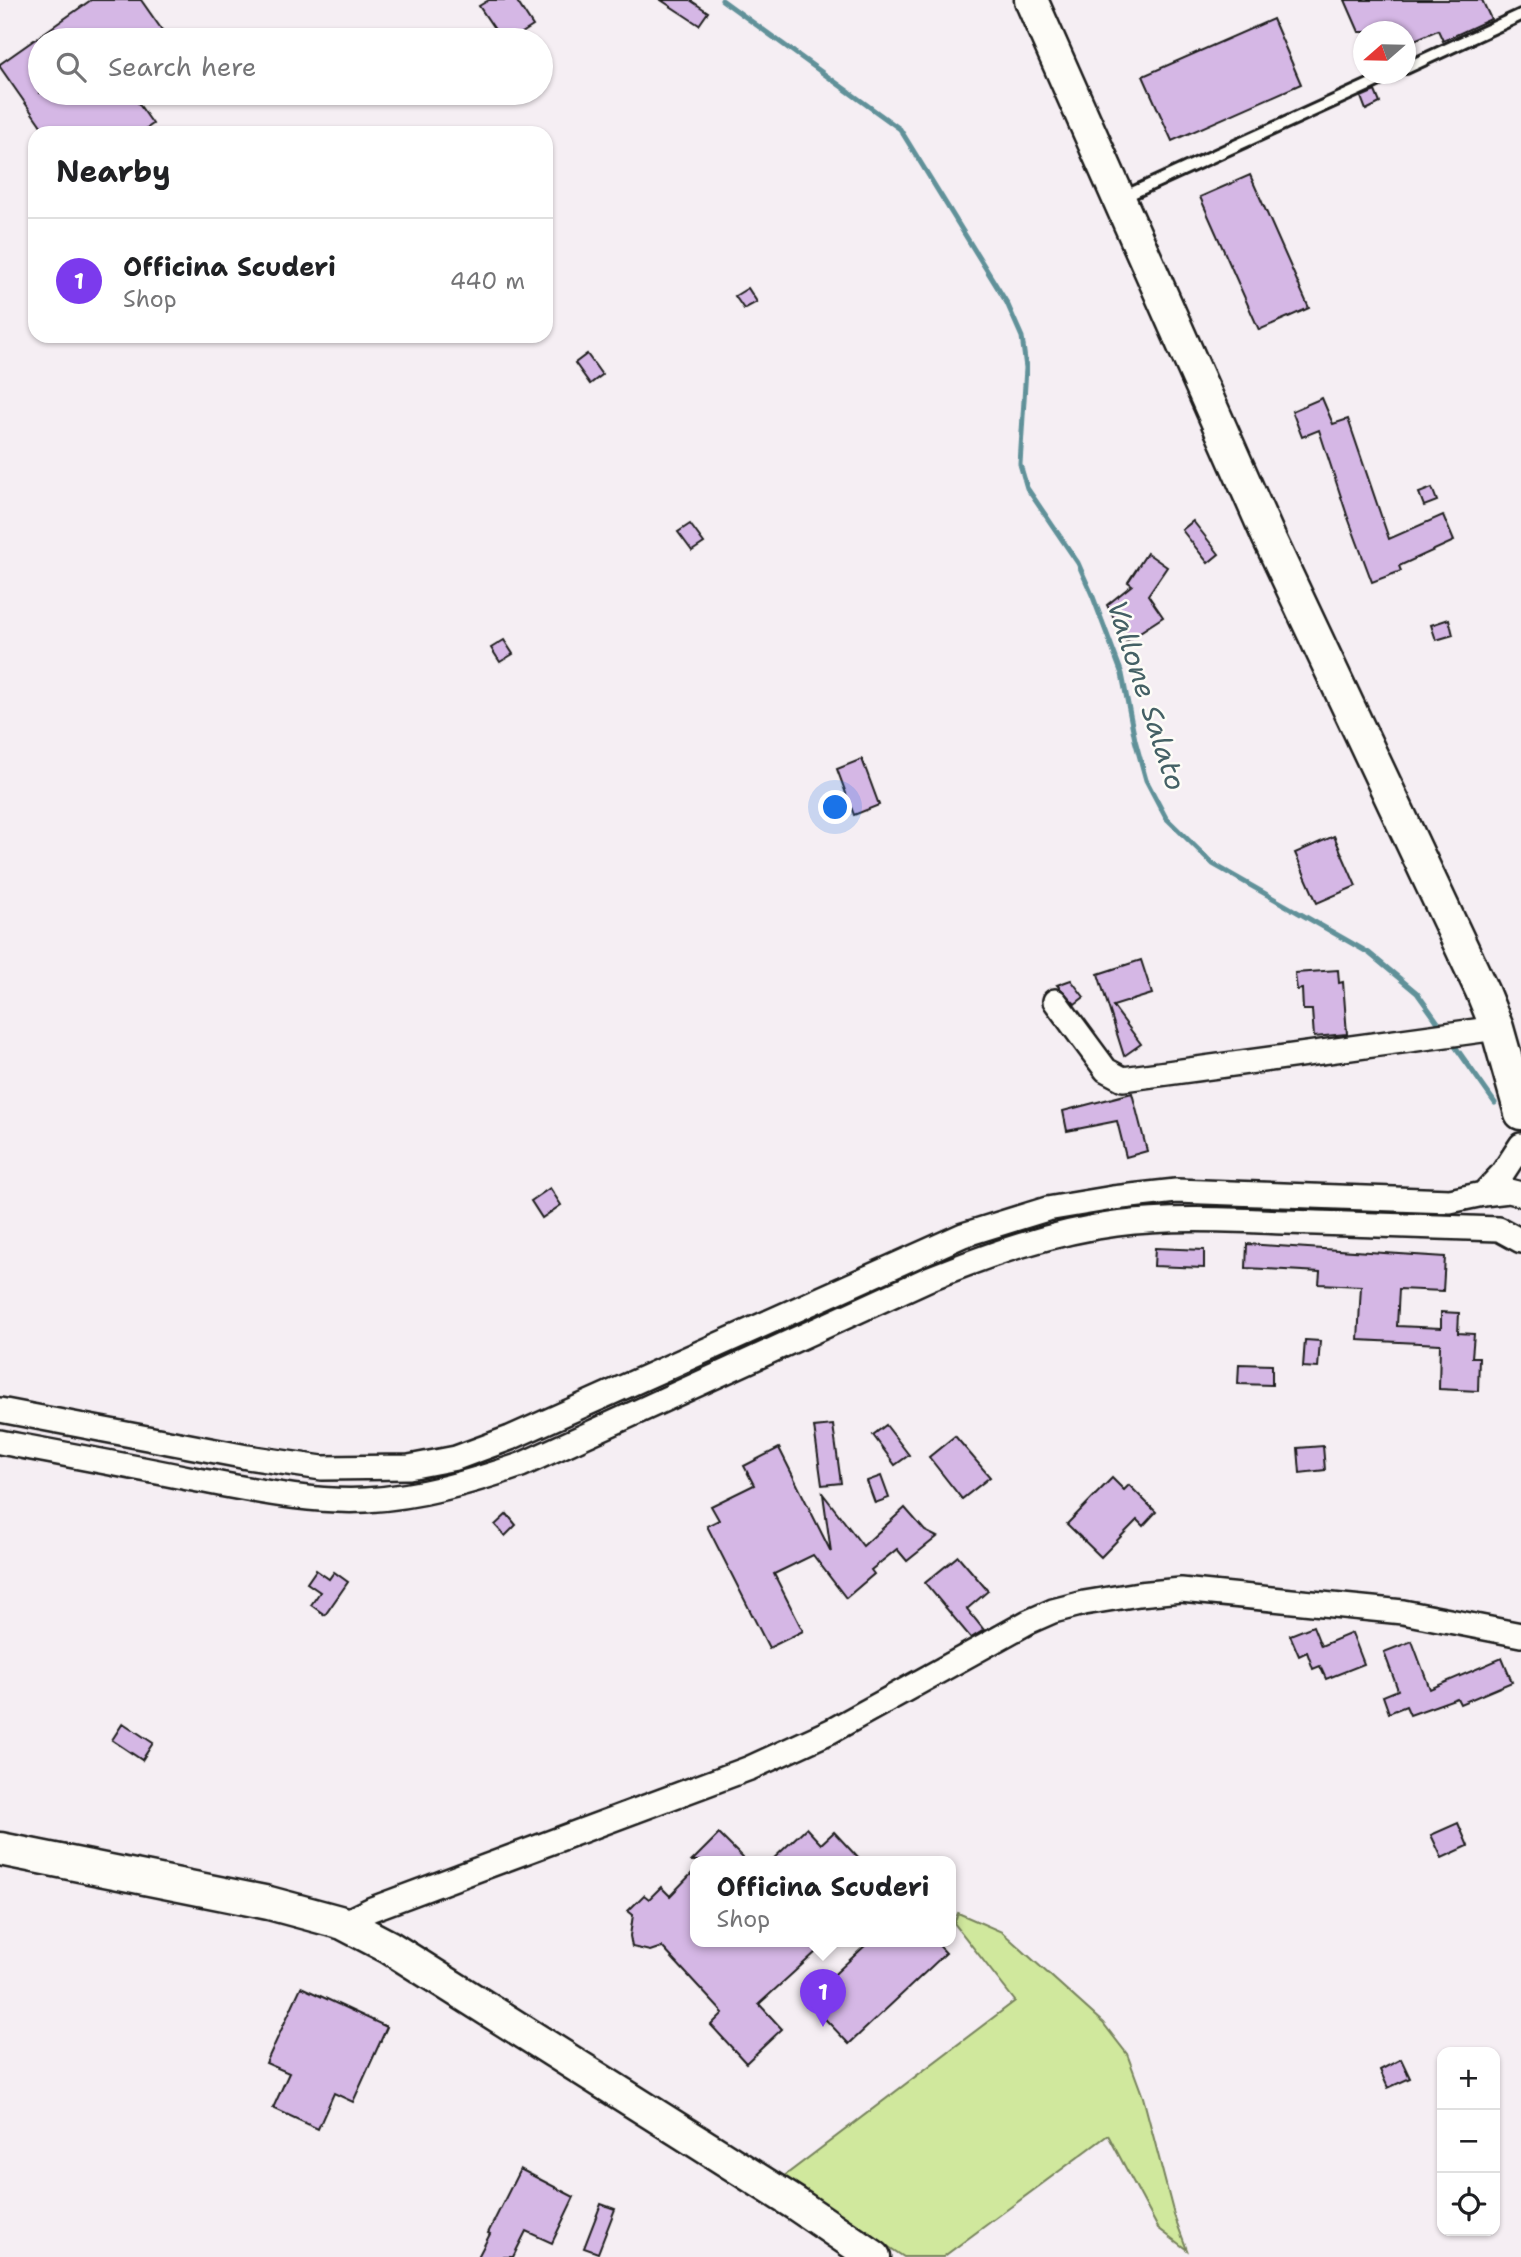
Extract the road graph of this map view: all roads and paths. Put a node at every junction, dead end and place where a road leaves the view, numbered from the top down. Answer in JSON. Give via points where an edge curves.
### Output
{"nodes":[{"id":1,"x":1031,"y":0,"type":"edge"},
{"id":2,"x":1521,"y":15,"type":"edge"},
{"id":3,"x":1416,"y":63,"type":"edge"},
{"id":4,"x":1371,"y":84,"type":"edge"},
{"id":5,"x":1119,"y":199,"type":"junction"},
{"id":6,"x":1055,"y":1001,"type":"dead end"},
{"id":7,"x":1497,"y":1028,"type":"junction"},
{"id":8,"x":1521,"y":1113,"type":"edge"},
{"id":9,"x":1521,"y":1145,"type":"edge"},
{"id":10,"x":1483,"y":1194,"type":"junction"},
{"id":11,"x":1521,"y":1194,"type":"edge"},
{"id":12,"x":1521,"y":1219,"type":"edge"},
{"id":13,"x":1499,"y":1229,"type":"junction"},
{"id":14,"x":1521,"y":1241,"type":"edge"},
{"id":15,"x":0,"y":1410,"type":"edge"},
{"id":16,"x":0,"y":1442,"type":"edge"},
{"id":17,"x":1521,"y":1635,"type":"edge"},
{"id":18,"x":0,"y":1849,"type":"edge"},
{"id":19,"x":343,"y":1923,"type":"junction"},
{"id":20,"x":874,"y":2257,"type":"edge"}],
"edges":[{"from":1,"to":5,"type":"main road"},
{"from":2,"to":3,"type":"lane"},
{"from":4,"to":5,"type":"lane"},
{"from":5,"to":7,"type":"main road","via":[[1269,538]]},
{"from":6,"to":7,"type":"street","via":[[1107,1070],[1123,1079]]},
{"from":7,"to":8,"type":"main road"},
{"from":9,"to":10,"type":"street"},
{"from":10,"to":11,"type":"street"},
{"from":10,"to":15,"type":"street","via":[[1450,1201],[1176,1191],[1047,1209],[963,1234],[510,1438],[456,1458],[409,1467],[322,1468]]},
{"from":12,"to":13,"type":"street"},
{"from":13,"to":14,"type":"street"},
{"from":13,"to":16,"type":"street","via":[[1178,1220],[1116,1224],[1049,1238],[928,1279],[521,1465],[413,1495],[321,1499],[244,1489]]},
{"from":17,"to":19,"type":"street","via":[[1403,1612],[1220,1592],[1181,1590],[1084,1603],[1028,1622],[794,1749]]},
{"from":18,"to":19,"type":"main road","via":[[269,1903]]},
{"from":19,"to":20,"type":"main road","via":[[447,1983]]}]}
